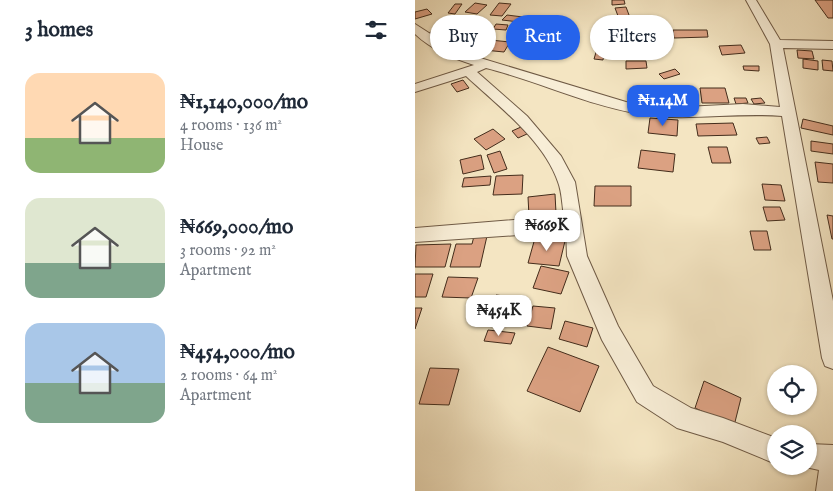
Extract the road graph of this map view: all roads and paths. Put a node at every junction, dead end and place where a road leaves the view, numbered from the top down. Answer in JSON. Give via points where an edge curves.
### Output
{"nodes":[{"id":1,"x":751,"y":0,"type":"edge"},
{"id":2,"x":415,"y":28,"type":"edge"},
{"id":3,"x":776,"y":44,"type":"junction"},
{"id":4,"x":833,"y":45,"type":"edge"},
{"id":5,"x":477,"y":68,"type":"junction"},
{"id":6,"x":415,"y":88,"type":"edge"},
{"id":7,"x":788,"y":112,"type":"junction"},
{"id":8,"x":574,"y":221,"type":"junction"},
{"id":9,"x":415,"y":235,"type":"edge"},
{"id":10,"x":833,"y":358,"type":"edge"},
{"id":11,"x":767,"y":447,"type":"edge"},
{"id":12,"x":817,"y":457,"type":"edge"},
{"id":13,"x":833,"y":458,"type":"edge"},
{"id":14,"x":833,"y":466,"type":"edge"},
{"id":15,"x":829,"y":491,"type":"edge"}],
"edges":[{"from":1,"to":3,"type":"street"},
{"from":2,"to":5,"type":"street","via":[[421,36]]},
{"from":3,"to":4,"type":"street"},
{"from":3,"to":7,"type":"street"},
{"from":5,"to":6,"type":"street"},
{"from":5,"to":7,"type":"street","via":[[521,73],[641,110]]},
{"from":5,"to":8,"type":"street","via":[[553,156],[567,182]]},
{"from":7,"to":10,"type":"street"},
{"from":8,"to":9,"type":"street"},
{"from":8,"to":11,"type":"street","via":[[577,256],[610,333],[645,394],[686,419]]},
{"from":12,"to":13,"type":"street"},
{"from":14,"to":15,"type":"street"}]}
